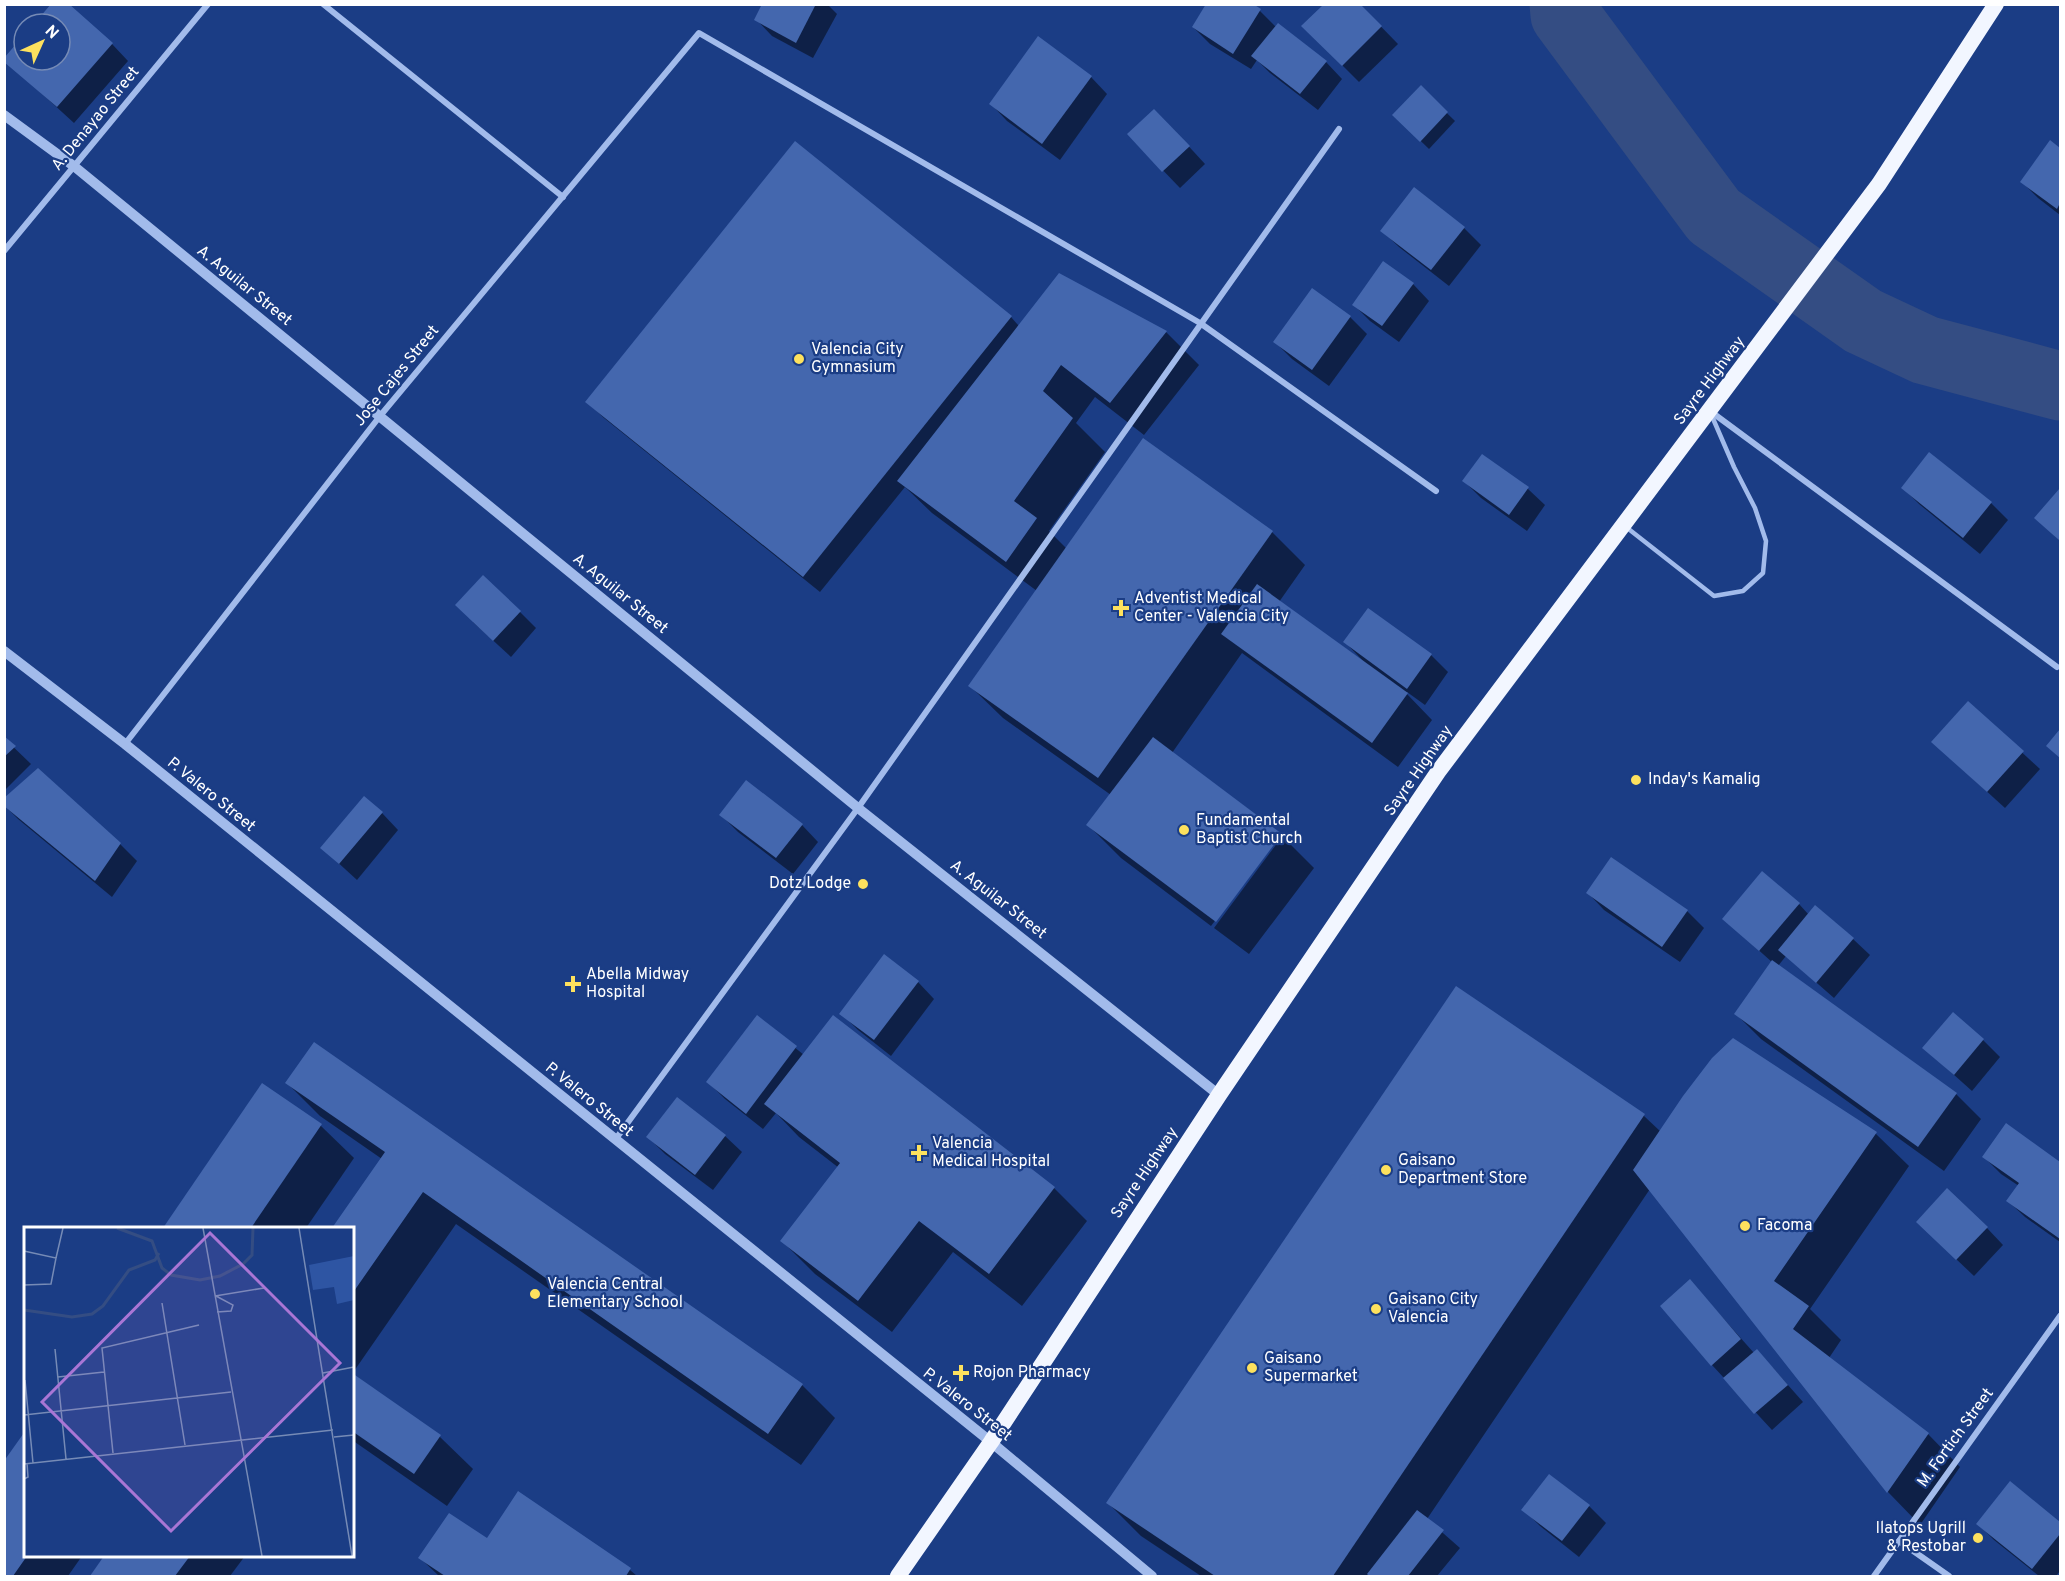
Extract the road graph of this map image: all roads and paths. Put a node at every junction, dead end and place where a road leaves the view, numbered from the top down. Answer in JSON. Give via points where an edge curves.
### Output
{"nodes":[{"id":1,"x":207,"y":4,"type":"edge"},
{"id":2,"x":323,"y":4,"type":"edge"},
{"id":3,"x":1996,"y":4,"type":"edge"},
{"id":4,"x":4,"y":115,"type":"edge"},
{"id":5,"x":1338,"y":129,"type":"dead end"},
{"id":6,"x":75,"y":167,"type":"junction"},
{"id":7,"x":563,"y":197,"type":"junction"},
{"id":8,"x":4,"y":251,"type":"edge"},
{"id":9,"x":1200,"y":323,"type":"junction"},
{"id":10,"x":1710,"y":410,"type":"junction"},
{"id":11,"x":380,"y":416,"type":"junction"},
{"id":12,"x":1436,"y":492,"type":"dead end"},
{"id":13,"x":1624,"y":525,"type":"junction"},
{"id":14,"x":4,"y":651,"type":"edge"},
{"id":15,"x":2057,"y":667,"type":"dead end"},
{"id":16,"x":125,"y":744,"type":"junction"},
{"id":17,"x":858,"y":808,"type":"junction"},
{"id":18,"x":1219,"y":1095,"type":"junction"},
{"id":19,"x":615,"y":1140,"type":"junction"},
{"id":20,"x":2061,"y":1316,"type":"edge"},
{"id":21,"x":991,"y":1442,"type":"junction"},
{"id":22,"x":1899,"y":1541,"type":"junction"},
{"id":23,"x":898,"y":1576,"type":"edge"},
{"id":24,"x":1152,"y":1576,"type":"edge"},
{"id":25,"x":1874,"y":1576,"type":"edge"},
{"id":26,"x":1949,"y":1576,"type":"edge"}],
"edges":[{"from":1,"to":6,"type":"street","name":"A. Denayao Street"},
{"from":2,"to":7,"type":"street"},
{"from":3,"to":10,"type":"highway","name":"Sayre Highway","via":[[1879,184]]},
{"from":4,"to":6,"type":"street","name":"A. Aguilar Street"},
{"from":5,"to":9,"type":"street"},
{"from":6,"to":8,"type":"street","name":"A. Denayao Street"},
{"from":6,"to":11,"type":"street","name":"A. Aguilar Street"},
{"from":7,"to":9,"type":"street","name":"Jose Cajes Street","via":[[699,33]]},
{"from":7,"to":11,"type":"street","name":"Jose Cajes Street"},
{"from":9,"to":12,"type":"street"},
{"from":9,"to":17,"type":"street"},
{"from":10,"to":13,"type":"highway","name":"Sayre Highway"},
{"from":10,"to":13,"type":"lane","via":[[1766,541],[1763,573],[1743,591],[1714,596]]},
{"from":10,"to":15,"type":"street"},
{"from":11,"to":16,"type":"street","name":"Jose Cajes Street"},
{"from":11,"to":17,"type":"street","name":"A. Aguilar Street"},
{"from":13,"to":18,"type":"highway","name":"Sayre Highway","via":[[1438,772]]},
{"from":14,"to":16,"type":"street","name":"P. Valero Street"},
{"from":16,"to":19,"type":"street","name":"P. Valero Street"},
{"from":17,"to":18,"type":"street","name":"A. Aguilar Street"},
{"from":17,"to":19,"type":"street"},
{"from":18,"to":21,"type":"highway","name":"Sayre Highway"},
{"from":19,"to":21,"type":"street","name":"P. Valero Street"},
{"from":20,"to":22,"type":"street","name":"M. Fortich Street"},
{"from":21,"to":23,"type":"highway","name":"Sayre Highway"},
{"from":21,"to":24,"type":"street","name":"P. Valero Street"},
{"from":22,"to":25,"type":"street","name":"M. Fortich Street"},
{"from":22,"to":26,"type":"street"}]}
